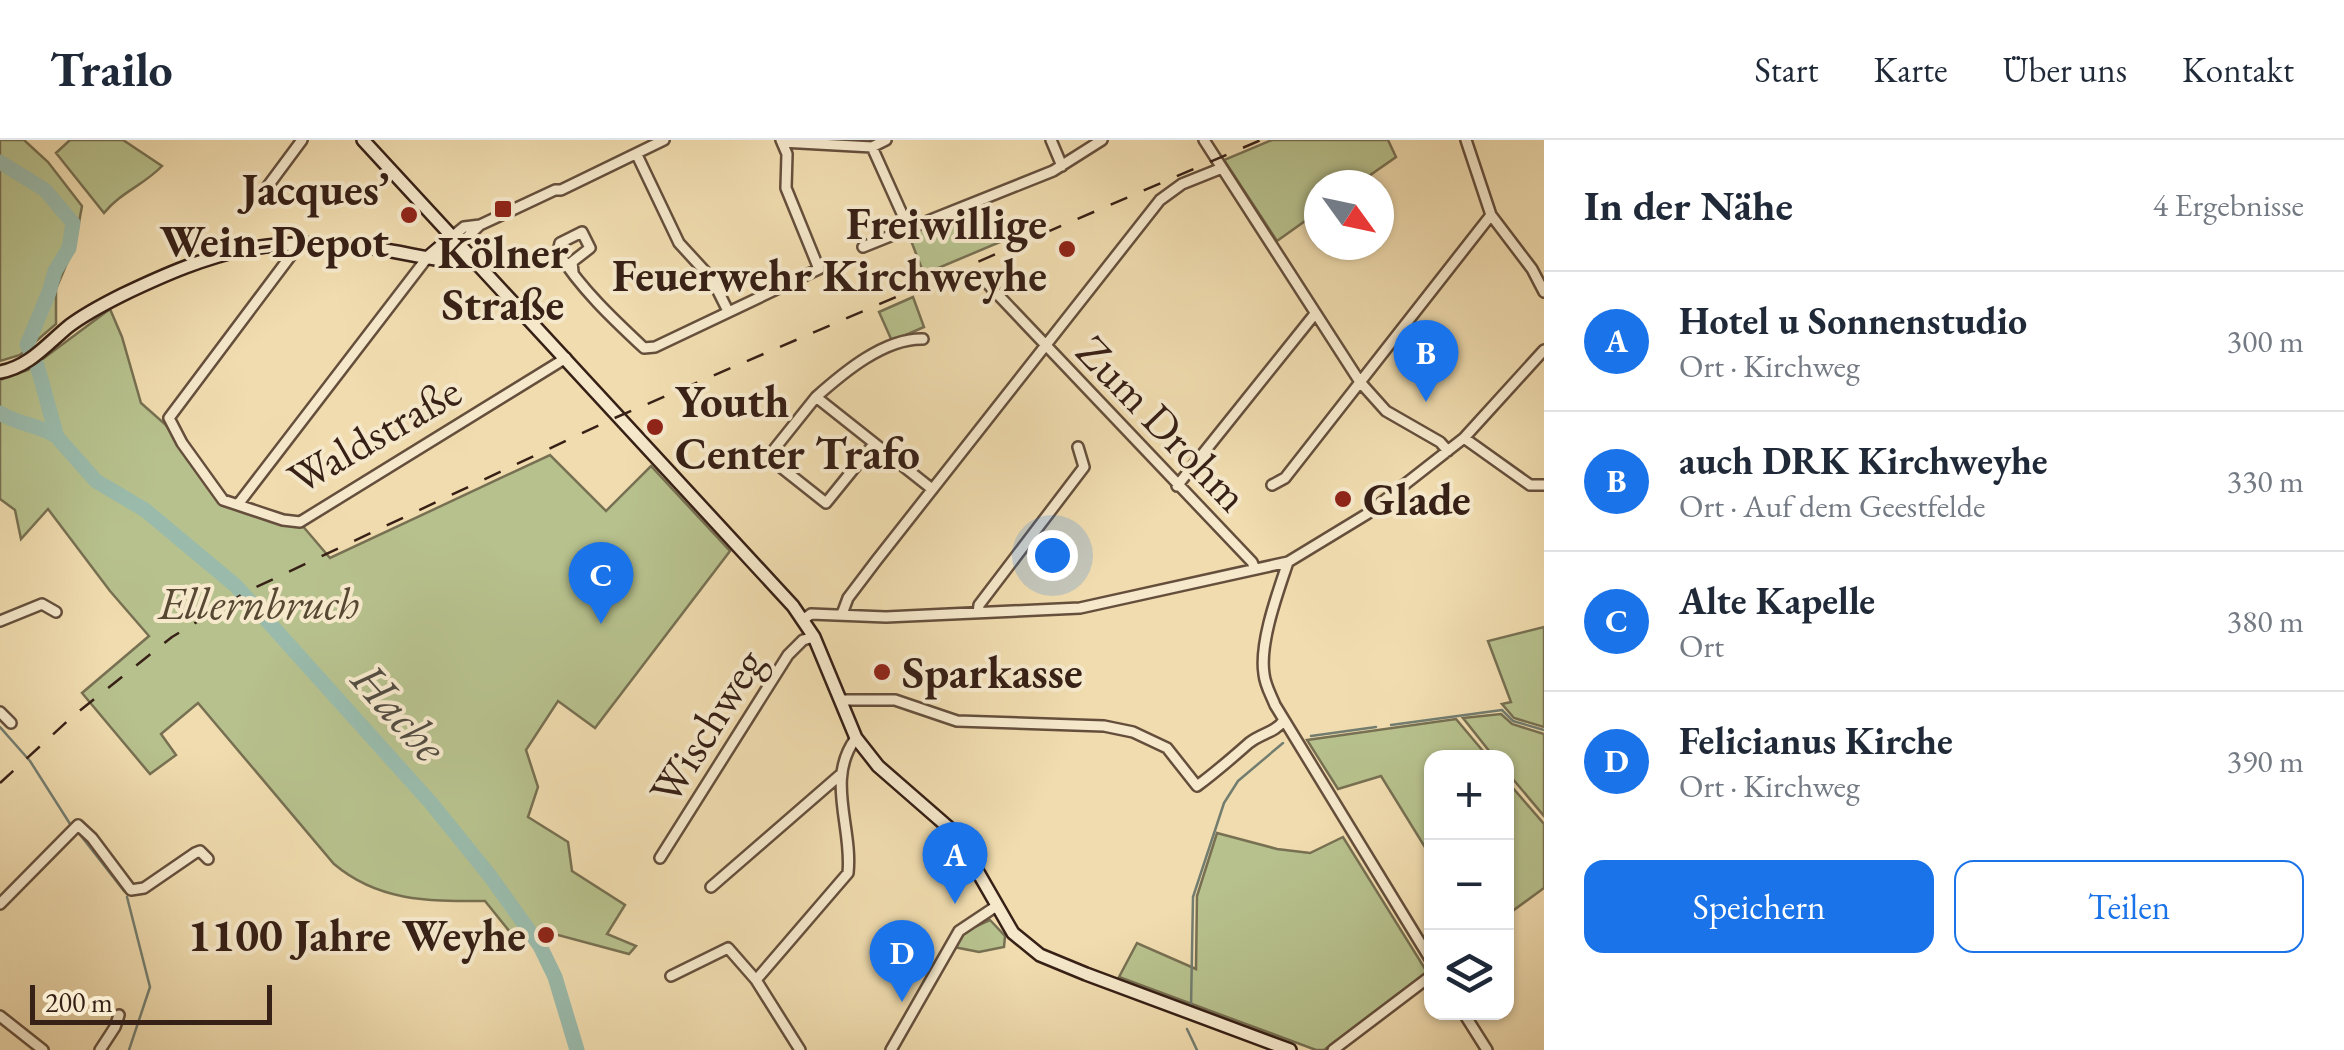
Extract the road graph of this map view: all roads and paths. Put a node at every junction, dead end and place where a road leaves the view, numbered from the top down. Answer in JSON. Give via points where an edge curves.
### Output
{"nodes":[{"id":1,"x":302,"y":140,"type":"edge"},
{"id":2,"x":664,"y":140,"type":"edge"},
{"id":3,"x":886,"y":140,"type":"edge"},
{"id":4,"x":1051,"y":140,"type":"edge"},
{"id":5,"x":1102,"y":140,"type":"edge"},
{"id":6,"x":1204,"y":140,"type":"edge"},
{"id":7,"x":1466,"y":140,"type":"edge"},
{"id":8,"x":781,"y":141,"type":"edge"},
{"id":9,"x":368,"y":142,"type":"edge"},
{"id":10,"x":872,"y":147,"type":"junction"},
{"id":11,"x":638,"y":156,"type":"junction"},
{"id":12,"x":1062,"y":166,"type":"junction"},
{"id":13,"x":1222,"y":168,"type":"junction"},
{"id":14,"x":259,"y":198,"type":"dead end"},
{"id":15,"x":1491,"y":214,"type":"junction"},
{"id":16,"x":908,"y":226,"type":"junction"},
{"id":17,"x":456,"y":240,"type":"junction"},
{"id":18,"x":295,"y":243,"type":"junction"},
{"id":19,"x":863,"y":247,"type":"dead end"},
{"id":20,"x":433,"y":260,"type":"junction"},
{"id":21,"x":479,"y":264,"type":"junction"},
{"id":22,"x":573,"y":272,"type":"junction"},
{"id":23,"x":983,"y":279,"type":"dead end"},
{"id":24,"x":1544,"y":292,"type":"edge"},
{"id":25,"x":728,"y":311,"type":"junction"},
{"id":26,"x":1314,"y":315,"type":"junction"},
{"id":27,"x":923,"y":339,"type":"dead end"},
{"id":28,"x":1044,"y":346,"type":"junction"},
{"id":29,"x":1544,"y":350,"type":"edge"},
{"id":30,"x":566,"y":358,"type":"junction"},
{"id":31,"x":0,"y":372,"type":"edge"},
{"id":32,"x":1360,"y":382,"type":"junction"},
{"id":33,"x":816,"y":398,"type":"junction"},
{"id":34,"x":1464,"y":438,"type":"junction"},
{"id":35,"x":874,"y":445,"type":"junction"},
{"id":36,"x":1078,"y":447,"type":"dead end"},
{"id":37,"x":1448,"y":451,"type":"junction"},
{"id":38,"x":1272,"y":485,"type":"dead end"},
{"id":39,"x":1544,"y":485,"type":"edge"},
{"id":40,"x":1177,"y":486,"type":"junction"},
{"id":41,"x":932,"y":489,"type":"junction"},
{"id":42,"x":239,"y":503,"type":"junction"},
{"id":43,"x":1288,"y":562,"type":"junction"},
{"id":44,"x":1254,"y":569,"type":"junction"},
{"id":45,"x":56,"y":612,"type":"dead end"},
{"id":46,"x":978,"y":613,"type":"junction"},
{"id":47,"x":842,"y":614,"type":"junction"},
{"id":48,"x":804,"y":619,"type":"junction"},
{"id":49,"x":0,"y":621,"type":"edge"},
{"id":50,"x":814,"y":637,"type":"junction"},
{"id":51,"x":840,"y":700,"type":"junction"},
{"id":52,"x":0,"y":712,"type":"edge"},
{"id":53,"x":1284,"y":720,"type":"junction"},
{"id":54,"x":11,"y":723,"type":"dead end"},
{"id":55,"x":856,"y":738,"type":"junction"},
{"id":56,"x":840,"y":776,"type":"junction"},
{"id":57,"x":660,"y":858,"type":"dead end"},
{"id":58,"x":208,"y":859,"type":"dead end"},
{"id":59,"x":712,"y":887,"type":"dead end"},
{"id":60,"x":0,"y":904,"type":"edge"},
{"id":61,"x":995,"y":906,"type":"junction"},
{"id":62,"x":1424,"y":949,"type":"edge"},
{"id":63,"x":671,"y":976,"type":"dead end"},
{"id":64,"x":756,"y":980,"type":"junction"},
{"id":65,"x":1424,"y":982,"type":"edge"},
{"id":66,"x":119,"y":1015,"type":"dead end"},
{"id":67,"x":0,"y":1016,"type":"edge"},
{"id":68,"x":1468,"y":1020,"type":"edge"},
{"id":69,"x":43,"y":1050,"type":"edge"},
{"id":70,"x":100,"y":1050,"type":"edge"},
{"id":71,"x":800,"y":1050,"type":"edge"},
{"id":72,"x":892,"y":1050,"type":"edge"},
{"id":73,"x":1290,"y":1050,"type":"edge"},
{"id":74,"x":1333,"y":1050,"type":"edge"},
{"id":75,"x":1487,"y":1050,"type":"edge"}],
"edges":[{"from":1,"to":14,"type":"street"},
{"from":2,"to":11,"type":"street"},
{"from":3,"to":10,"type":"street"},
{"from":4,"to":12,"type":"street"},
{"from":5,"to":12,"type":"street"},
{"from":6,"to":13,"type":"street"},
{"from":7,"to":15,"type":"street"},
{"from":8,"to":10,"type":"street"},
{"from":8,"to":25,"type":"street","via":[[788,154],[786,188],[819,268]]},
{"from":9,"to":17,"type":"main road"},
{"from":10,"to":16,"type":"street"},
{"from":11,"to":17,"type":"street","via":[[464,228]]},
{"from":11,"to":25,"type":"street","via":[[679,243],[712,279]]},
{"from":12,"to":16,"type":"street"},
{"from":13,"to":26,"type":"street"},
{"from":13,"to":28,"type":"street","via":[[1160,200]]},
{"from":15,"to":24,"type":"street"},
{"from":15,"to":32,"type":"street"},
{"from":16,"to":19,"type":"street"},
{"from":17,"to":20,"type":"main road"},
{"from":17,"to":21,"type":"main road"},
{"from":18,"to":20,"type":"main road"},
{"from":18,"to":31,"type":"main road","via":[[260,244],[195,262],[95,309],[26,362]]},
{"from":18,"to":42,"type":"street","name":"Waldstraße","via":[[171,412],[170,423],[216,494]]},
{"from":20,"to":21,"type":"main road"},
{"from":20,"to":42,"type":"street"},
{"from":21,"to":30,"type":"main road"},
{"from":22,"to":22,"type":"street","via":[[558,252],[582,232],[590,248],[572,262]]},
{"from":22,"to":25,"type":"street","via":[[644,348]]},
{"from":23,"to":28,"type":"street","name":"Zum Drohm"},
{"from":26,"to":32,"type":"street"},
{"from":26,"to":40,"type":"street"},
{"from":27,"to":33,"type":"street","via":[[852,365]]},
{"from":28,"to":40,"type":"street","name":"Zum Drohm"},
{"from":28,"to":41,"type":"street"},
{"from":29,"to":34,"type":"street"},
{"from":30,"to":42,"type":"street","name":"Waldstraße","via":[[300,522]]},
{"from":30,"to":48,"type":"main road"},
{"from":32,"to":37,"type":"street","via":[[1386,410]]},
{"from":32,"to":38,"type":"street"},
{"from":33,"to":35,"type":"street"},
{"from":33,"to":35,"type":"street","via":[[768,457],[826,503]]},
{"from":34,"to":37,"type":"street"},
{"from":34,"to":39,"type":"street","via":[[1530,485]]},
{"from":35,"to":41,"type":"street"},
{"from":36,"to":46,"type":"street","via":[[1084,468]]},
{"from":37,"to":43,"type":"street","via":[[1367,514]]},
{"from":40,"to":44,"type":"street","name":"Zum Drohm"},
{"from":41,"to":47,"type":"street"},
{"from":43,"to":44,"type":"street"},
{"from":43,"to":53,"type":"street","via":[[1263,670]]},
{"from":44,"to":46,"type":"street","via":[[1080,608]]},
{"from":45,"to":49,"type":"street","via":[[42,604]]},
{"from":46,"to":47,"type":"street"},
{"from":47,"to":48,"type":"street"},
{"from":48,"to":50,"type":"main road"},
{"from":50,"to":51,"type":"main road"},
{"from":50,"to":57,"type":"street","name":"Wischweg","via":[[788,654]]},
{"from":51,"to":53,"type":"street","via":[[895,700],[957,720],[1104,726],[1146,736],[1166,748],[1197,786]]},
{"from":51,"to":55,"type":"main road"},
{"from":52,"to":54,"type":"street"},
{"from":53,"to":62,"type":"street"},
{"from":55,"to":56,"type":"street"},
{"from":55,"to":61,"type":"main road","via":[[956,834]]},
{"from":56,"to":59,"type":"street"},
{"from":56,"to":64,"type":"street","via":[[848,873]]},
{"from":58,"to":60,"type":"street","via":[[195,853],[131,890],[92,838],[75,828]]},
{"from":61,"to":72,"type":"street","via":[[959,932]]},
{"from":61,"to":73,"type":"main road","via":[[1013,933],[1040,955]]},
{"from":63,"to":64,"type":"street","via":[[728,948]]},
{"from":64,"to":71,"type":"street"},
{"from":65,"to":74,"type":"street"},
{"from":66,"to":70,"type":"street"},
{"from":67,"to":69,"type":"street"},
{"from":68,"to":75,"type":"street"}]}
